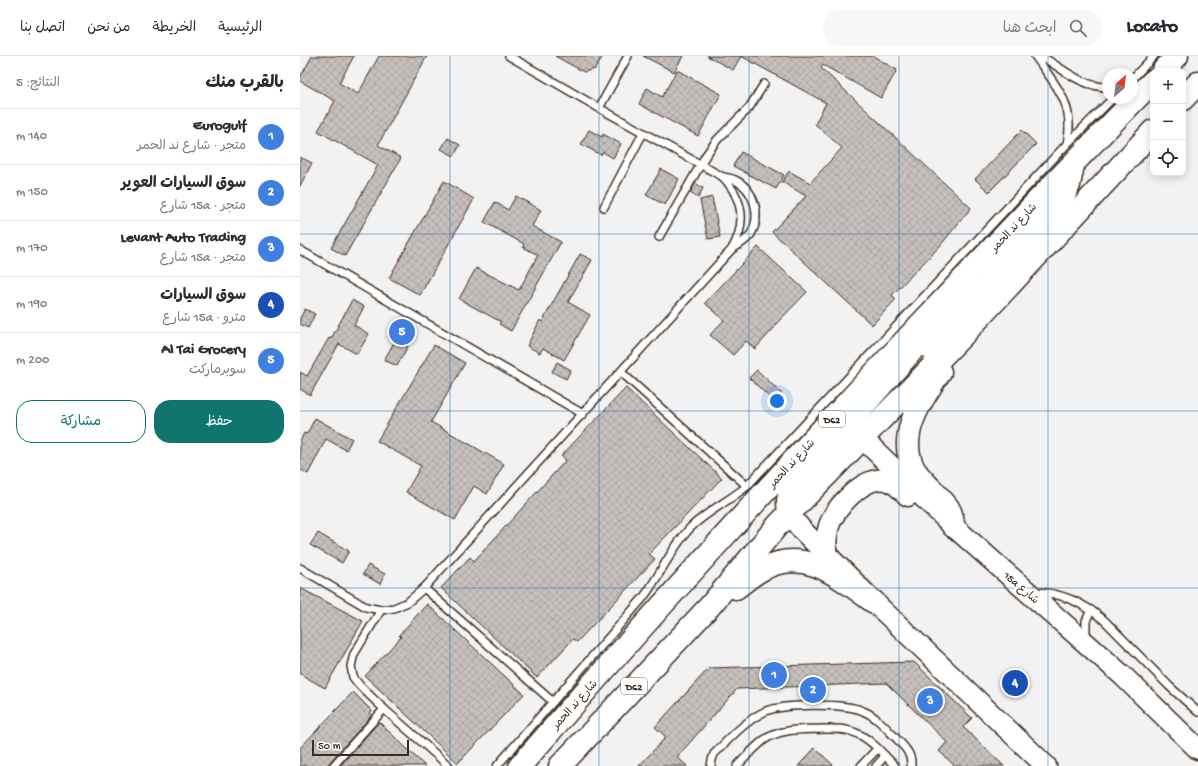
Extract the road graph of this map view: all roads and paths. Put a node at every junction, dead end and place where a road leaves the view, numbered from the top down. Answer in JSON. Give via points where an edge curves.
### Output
{"nodes":[{"id":1,"x":509,"y":56,"type":"edge"},
{"id":2,"x":628,"y":56,"type":"edge"},
{"id":3,"x":1035,"y":56,"type":"edge"},
{"id":4,"x":1041,"y":56,"type":"edge"},
{"id":5,"x":1154,"y":56,"type":"edge"},
{"id":6,"x":1177,"y":56,"type":"edge"},
{"id":7,"x":1166,"y":68,"type":"edge"},
{"id":8,"x":1138,"y":73,"type":"edge"},
{"id":9,"x":1198,"y":83,"type":"edge"},
{"id":10,"x":764,"y":84,"type":"dead end"},
{"id":11,"x":1150,"y":84,"type":"edge"},
{"id":12,"x":1102,"y":87,"type":"edge"},
{"id":13,"x":1186,"y":96,"type":"edge"},
{"id":14,"x":1108,"y":104,"type":"edge"},
{"id":15,"x":599,"y":108,"type":"junction"},
{"id":16,"x":643,"y":133,"type":"junction"},
{"id":17,"x":1150,"y":134,"type":"edge"},
{"id":18,"x":1070,"y":154,"type":"junction"},
{"id":19,"x":700,"y":164,"type":"junction"},
{"id":20,"x":723,"y":177,"type":"junction"},
{"id":21,"x":604,"y":207,"type":"dead end"},
{"id":22,"x":660,"y":237,"type":"dead end"},
{"id":23,"x":300,"y":250,"type":"edge"},
{"id":24,"x":732,"y":250,"type":"junction"},
{"id":25,"x":966,"y":332,"type":"junction"},
{"id":26,"x":621,"y":372,"type":"junction"},
{"id":27,"x":889,"y":410,"type":"junction"},
{"id":28,"x":583,"y":414,"type":"junction"},
{"id":29,"x":844,"y":431,"type":"junction"},
{"id":30,"x":754,"y":490,"type":"junction"},
{"id":31,"x":789,"y":514,"type":"junction"},
{"id":32,"x":953,"y":526,"type":"junction"},
{"id":33,"x":826,"y":554,"type":"junction"},
{"id":34,"x":300,"y":568,"type":"edge"},
{"id":35,"x":424,"y":588,"type":"junction"},
{"id":36,"x":1027,"y":592,"type":"junction"},
{"id":37,"x":874,"y":602,"type":"junction"},
{"id":38,"x":709,"y":607,"type":"junction"},
{"id":39,"x":381,"y":610,"type":"junction"},
{"id":40,"x":1090,"y":610,"type":"junction"},
{"id":41,"x":1088,"y":645,"type":"junction"},
{"id":42,"x":641,"y":679,"type":"junction"},
{"id":43,"x":548,"y":708,"type":"junction"},
{"id":44,"x":384,"y":709,"type":"junction"},
{"id":45,"x":1198,"y":712,"type":"edge"},
{"id":46,"x":538,"y":745,"type":"junction"},
{"id":47,"x":878,"y":749,"type":"junction"},
{"id":48,"x":1198,"y":749,"type":"edge"},
{"id":49,"x":885,"y":756,"type":"junction"},
{"id":50,"x":333,"y":766,"type":"edge"},
{"id":51,"x":449,"y":766,"type":"edge"},
{"id":52,"x":497,"y":766,"type":"edge"},
{"id":53,"x":520,"y":766,"type":"edge"},
{"id":54,"x":560,"y":766,"type":"edge"},
{"id":55,"x":711,"y":766,"type":"edge"},
{"id":56,"x":737,"y":766,"type":"edge"},
{"id":57,"x":862,"y":766,"type":"edge"},
{"id":58,"x":876,"y":766,"type":"edge"},
{"id":59,"x":896,"y":766,"type":"edge"},
{"id":60,"x":912,"y":766,"type":"edge"},
{"id":61,"x":1046,"y":766,"type":"edge"}],
"edges":[{"from":1,"to":15,"type":"lane"},
{"from":2,"to":15,"type":"lane"},
{"from":3,"to":18,"type":"lane","via":[[1065,101],[1070,122]]},
{"from":4,"to":12,"type":"lane","via":[[1083,82]]},
{"from":5,"to":8,"type":"lane"},
{"from":6,"to":7,"type":"main road"},
{"from":9,"to":13,"type":"main road"},
{"from":10,"to":19,"type":"lane","via":[[749,108],[717,140]]},
{"from":11,"to":18,"type":"main road","name":"شارع ند الحمر","number":"D62"},
{"from":14,"to":18,"type":"lane"},
{"from":15,"to":16,"type":"lane"},
{"from":16,"to":19,"type":"lane"},
{"from":16,"to":21,"type":"lane"},
{"from":17,"to":25,"type":"main road","name":"شارع ند الحمر","number":"D62"},
{"from":18,"to":27,"type":"main road","via":[[1069,185],[1060,204],[884,398],[882,405]]},
{"from":18,"to":29,"type":"main road","name":"شارع ند الحمر","number":"D62","via":[[969,274]]},
{"from":18,"to":30,"type":"lane"},
{"from":19,"to":20,"type":"lane"},
{"from":19,"to":22,"type":"lane"},
{"from":20,"to":24,"type":"lane","via":[[732,186],[741,212],[738,238]]},
{"from":20,"to":24,"type":"lane","via":[[735,180],[745,187],[753,198],[756,210],[756,222],[751,234]]},
{"from":23,"to":28,"type":"lane"},
{"from":24,"to":26,"type":"lane"},
{"from":25,"to":27,"type":"main road","name":"شارع ند الحمر","number":"D62"},
{"from":25,"to":32,"type":"main road","via":[[915,413],[908,448],[919,477],[951,512]]},
{"from":26,"to":28,"type":"lane"},
{"from":26,"to":30,"type":"lane"},
{"from":27,"to":29,"type":"main road","name":"شارع ند الحمر","number":"D62"},
{"from":28,"to":35,"type":"lane"},
{"from":29,"to":30,"type":"main road","name":"شارع ند الحمر","number":"D62"},
{"from":29,"to":31,"type":"main road","name":"شارع ند الحمر","number":"D62"},
{"from":29,"to":32,"type":"main road","name":"15a شارع"},
{"from":30,"to":42,"type":"main road","via":[[777,496],[782,504],[780,514],[663,640],[650,658]]},
{"from":30,"to":43,"type":"lane","via":[[739,493],[708,512],[690,529],[674,549],[649,590]]},
{"from":30,"to":46,"type":"main road","name":"شارع ند الحمر","number":"D62"},
{"from":31,"to":33,"type":"main road"},
{"from":31,"to":38,"type":"main road","name":"شارع ند الحمر","number":"D62"},
{"from":32,"to":33,"type":"main road","via":[[924,510],[894,484],[885,480],[874,480],[852,494],[836,512],[829,524]]},
{"from":32,"to":36,"type":"main road","name":"15a شارع"},
{"from":33,"to":37,"type":"main road"},
{"from":34,"to":39,"type":"lane","via":[[366,607]]},
{"from":35,"to":39,"type":"lane","via":[[408,602]]},
{"from":35,"to":43,"type":"lane"},
{"from":36,"to":40,"type":"lane","via":[[1054,594]]},
{"from":36,"to":41,"type":"main road","name":"15a شارع"},
{"from":37,"to":38,"type":"main road","via":[[822,567],[792,561],[762,569]]},
{"from":37,"to":61,"type":"main road"},
{"from":38,"to":42,"type":"main road","name":"شارع ند الحمر","number":"D62"},
{"from":39,"to":44,"type":"lane","via":[[354,654],[351,666],[356,681]]},
{"from":40,"to":41,"type":"lane","via":[[1085,629]]},
{"from":40,"to":45,"type":"lane","via":[[1105,621],[1168,686]]},
{"from":41,"to":48,"type":"main road","name":"15a شارع"},
{"from":42,"to":54,"type":"main road","name":"شارع ند الحمر","number":"D62"},
{"from":43,"to":46,"type":"main road"},
{"from":43,"to":52,"type":"lane"},
{"from":44,"to":50,"type":"lane"},
{"from":44,"to":51,"type":"lane"},
{"from":46,"to":53,"type":"main road","name":"شارع ند الحمر","number":"D62"},
{"from":47,"to":49,"type":"lane"},
{"from":47,"to":56,"type":"lane","via":[[862,736],[847,730],[784,731],[764,740]]},
{"from":47,"to":57,"type":"lane"},
{"from":49,"to":58,"type":"lane"},
{"from":49,"to":59,"type":"lane"},
{"from":55,"to":60,"type":"lane","via":[[714,754],[754,718],[766,711],[799,706],[842,706],[864,711],[882,725],[907,750]]}]}
